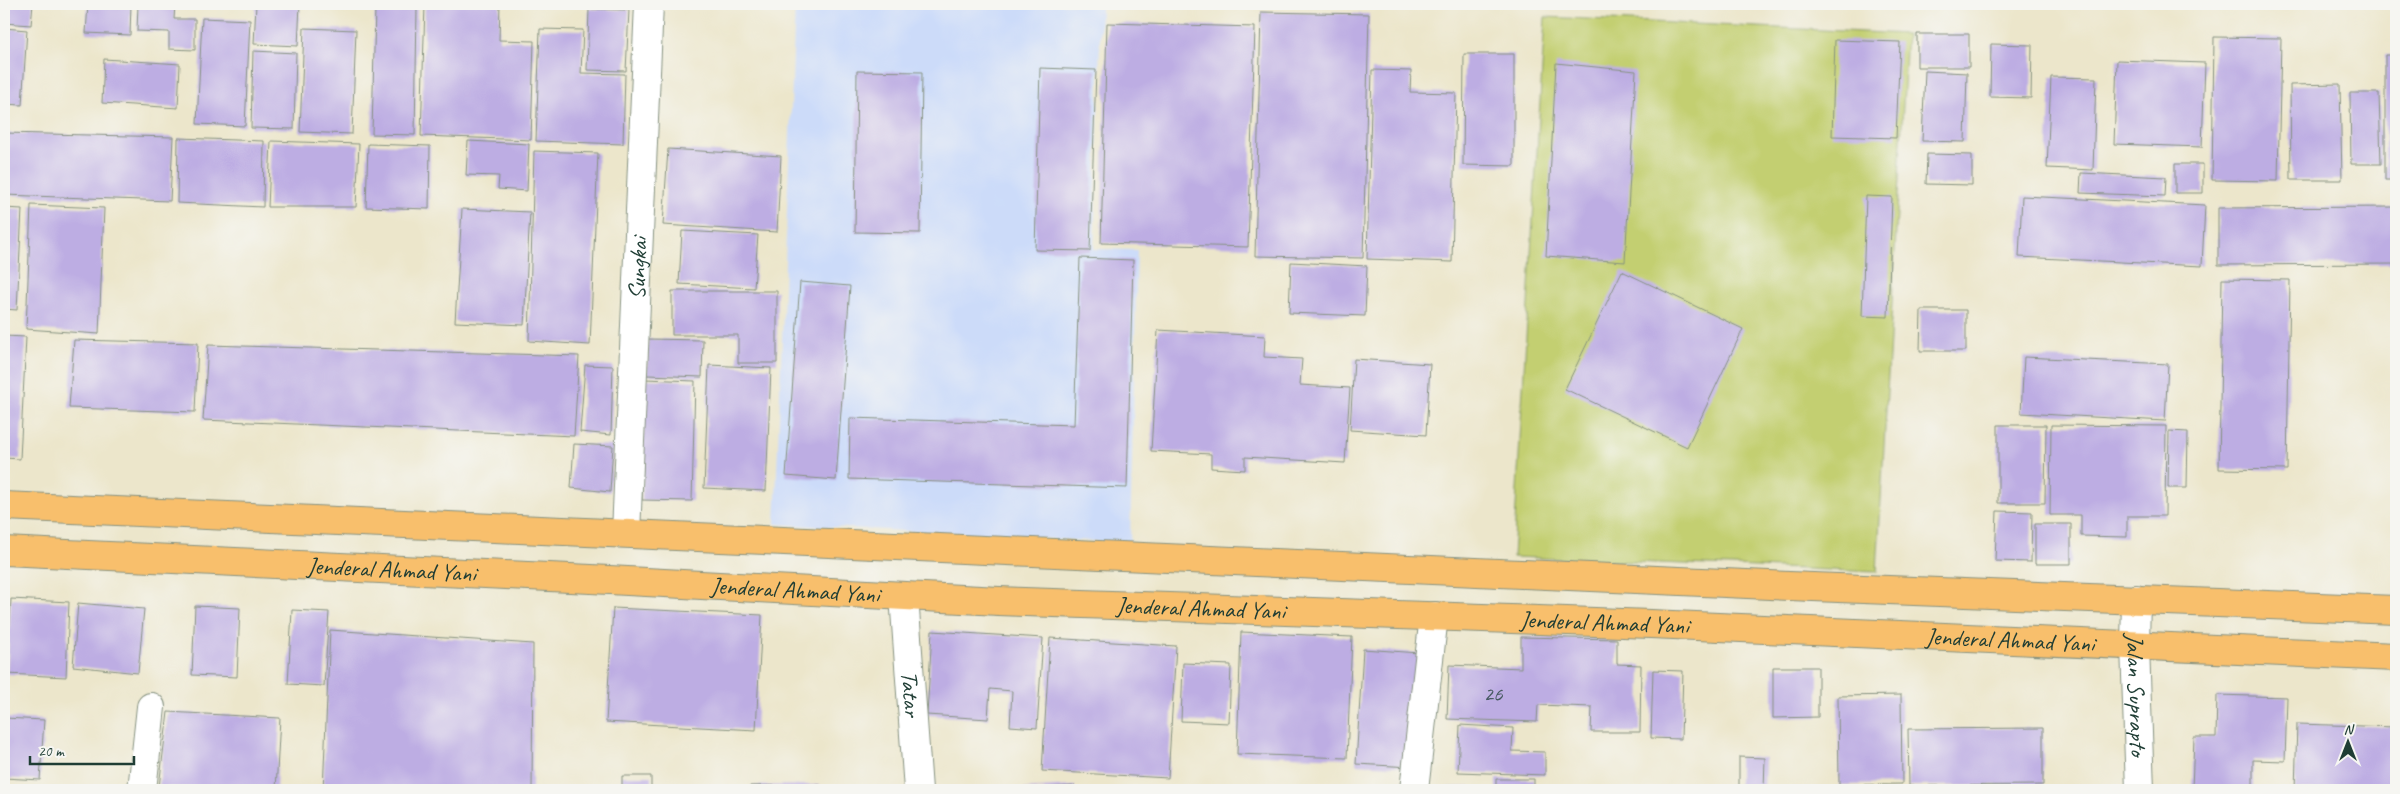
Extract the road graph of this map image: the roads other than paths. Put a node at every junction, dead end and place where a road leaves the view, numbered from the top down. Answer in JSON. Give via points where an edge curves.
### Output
{"nodes":[{"id":1,"x":649,"y":4,"type":"edge"},
{"id":2,"x":4,"y":506,"type":"edge"},
{"id":3,"x":626,"y":534,"type":"junction"},
{"id":4,"x":4,"y":551,"type":"edge"},
{"id":5,"x":904,"y":596,"type":"junction"},
{"id":6,"x":2136,"y":599,"type":"junction"},
{"id":7,"x":2396,"y":610,"type":"edge"},
{"id":8,"x":1434,"y":616,"type":"junction"},
{"id":9,"x":2135,"y":646,"type":"junction"},
{"id":10,"x":2396,"y":657,"type":"edge"},
{"id":11,"x":151,"y":707,"type":"dead end"},
{"id":12,"x":142,"y":790,"type":"edge"},
{"id":13,"x":918,"y":790,"type":"edge"},
{"id":14,"x":1414,"y":790,"type":"edge"},
{"id":15,"x":2140,"y":790,"type":"edge"}],
"edges":[{"from":1,"to":3,"type":"street","name":"Sungkai"},
{"from":2,"to":3,"type":"highway","name":"Jenderal Ahmad Yani"},
{"from":3,"to":6,"type":"highway","name":"Jenderal Ahmad Yani"},
{"from":4,"to":5,"type":"highway","name":"Jenderal Ahmad Yani"},
{"from":5,"to":8,"type":"highway","name":"Jenderal Ahmad Yani"},
{"from":5,"to":13,"type":"street","name":"Tatar"},
{"from":6,"to":7,"type":"highway","name":"Jenderal Ahmad Yani"},
{"from":6,"to":9,"type":"street","name":"Jalan Suprapto"},
{"from":8,"to":9,"type":"highway","name":"Jenderal Ahmad Yani"},
{"from":8,"to":14,"type":"street"},
{"from":9,"to":10,"type":"highway","name":"Jenderal Ahmad Yani"},
{"from":9,"to":15,"type":"street","name":"Jalan Suprapto"},
{"from":11,"to":12,"type":"street"}]}
